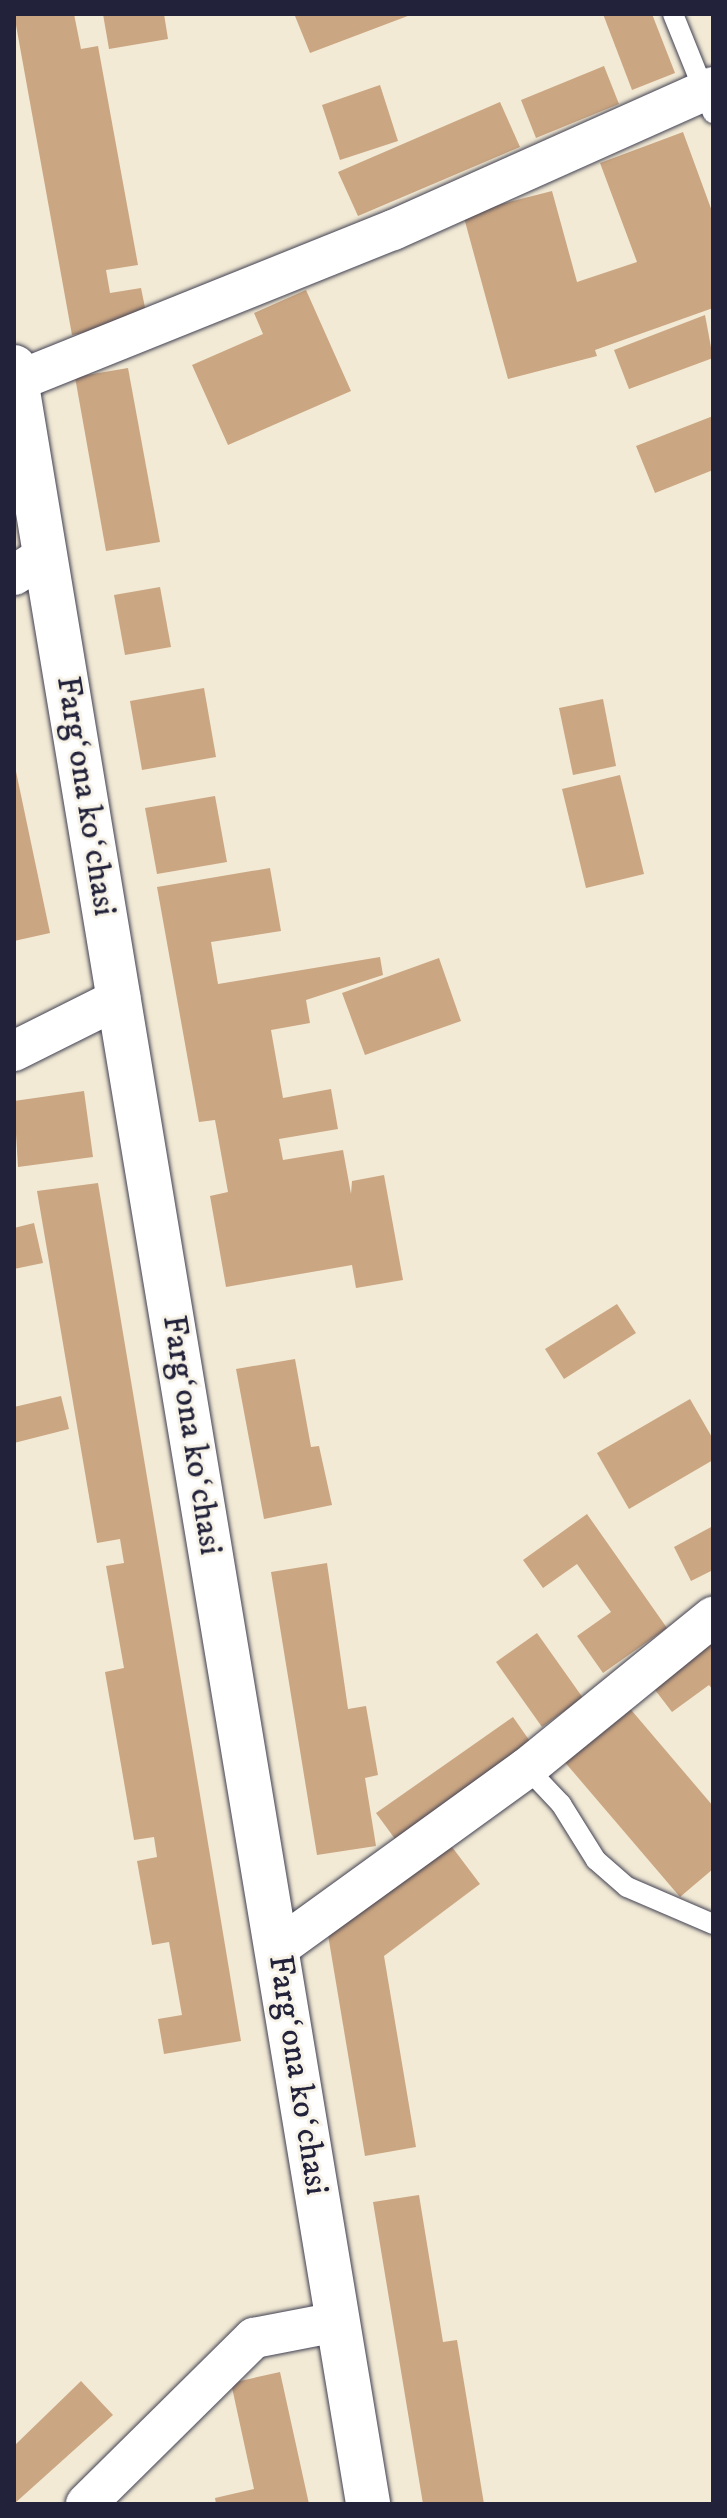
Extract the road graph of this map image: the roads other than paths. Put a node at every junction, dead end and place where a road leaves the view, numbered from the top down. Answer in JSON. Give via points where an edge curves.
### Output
{"nodes":[{"id":1,"x":673,"y":14,"type":"edge"},
{"id":2,"x":710,"y":97,"type":"edge"},
{"id":3,"x":15,"y":374,"type":"edge"},
{"id":4,"x":30,"y":565,"type":"edge"},
{"id":5,"x":120,"y":998,"type":"junction"},
{"id":6,"x":14,"y":1051,"type":"edge"},
{"id":7,"x":713,"y":1617,"type":"edge"},
{"id":8,"x":527,"y":1768,"type":"junction"},
{"id":9,"x":713,"y":1924,"type":"edge"},
{"id":10,"x":278,"y":1948,"type":"junction"},
{"id":11,"x":337,"y":2322,"type":"junction"},
{"id":12,"x":86,"y":2504,"type":"edge"},
{"id":13,"x":368,"y":2504,"type":"edge"}],
"edges":[{"from":1,"to":2,"type":"lane"},
{"from":2,"to":3,"type":"street","via":[[393,230]]},
{"from":3,"to":4,"type":"street","name":"Fargʻona koʻchasi"},
{"from":4,"to":5,"type":"street","name":"Fargʻona koʻchasi"},
{"from":5,"to":6,"type":"street"},
{"from":5,"to":10,"type":"street","name":"Fargʻona koʻchasi"},
{"from":7,"to":8,"type":"street"},
{"from":8,"to":9,"type":"lane","via":[[561,1804],[596,1860],[627,1887]]},
{"from":8,"to":10,"type":"street"},
{"from":10,"to":11,"type":"street","name":"Fargʻona koʻchasi"},
{"from":11,"to":12,"type":"street","via":[[254,2338]]},
{"from":11,"to":13,"type":"street","name":"Fargʻona koʻchasi"}]}
